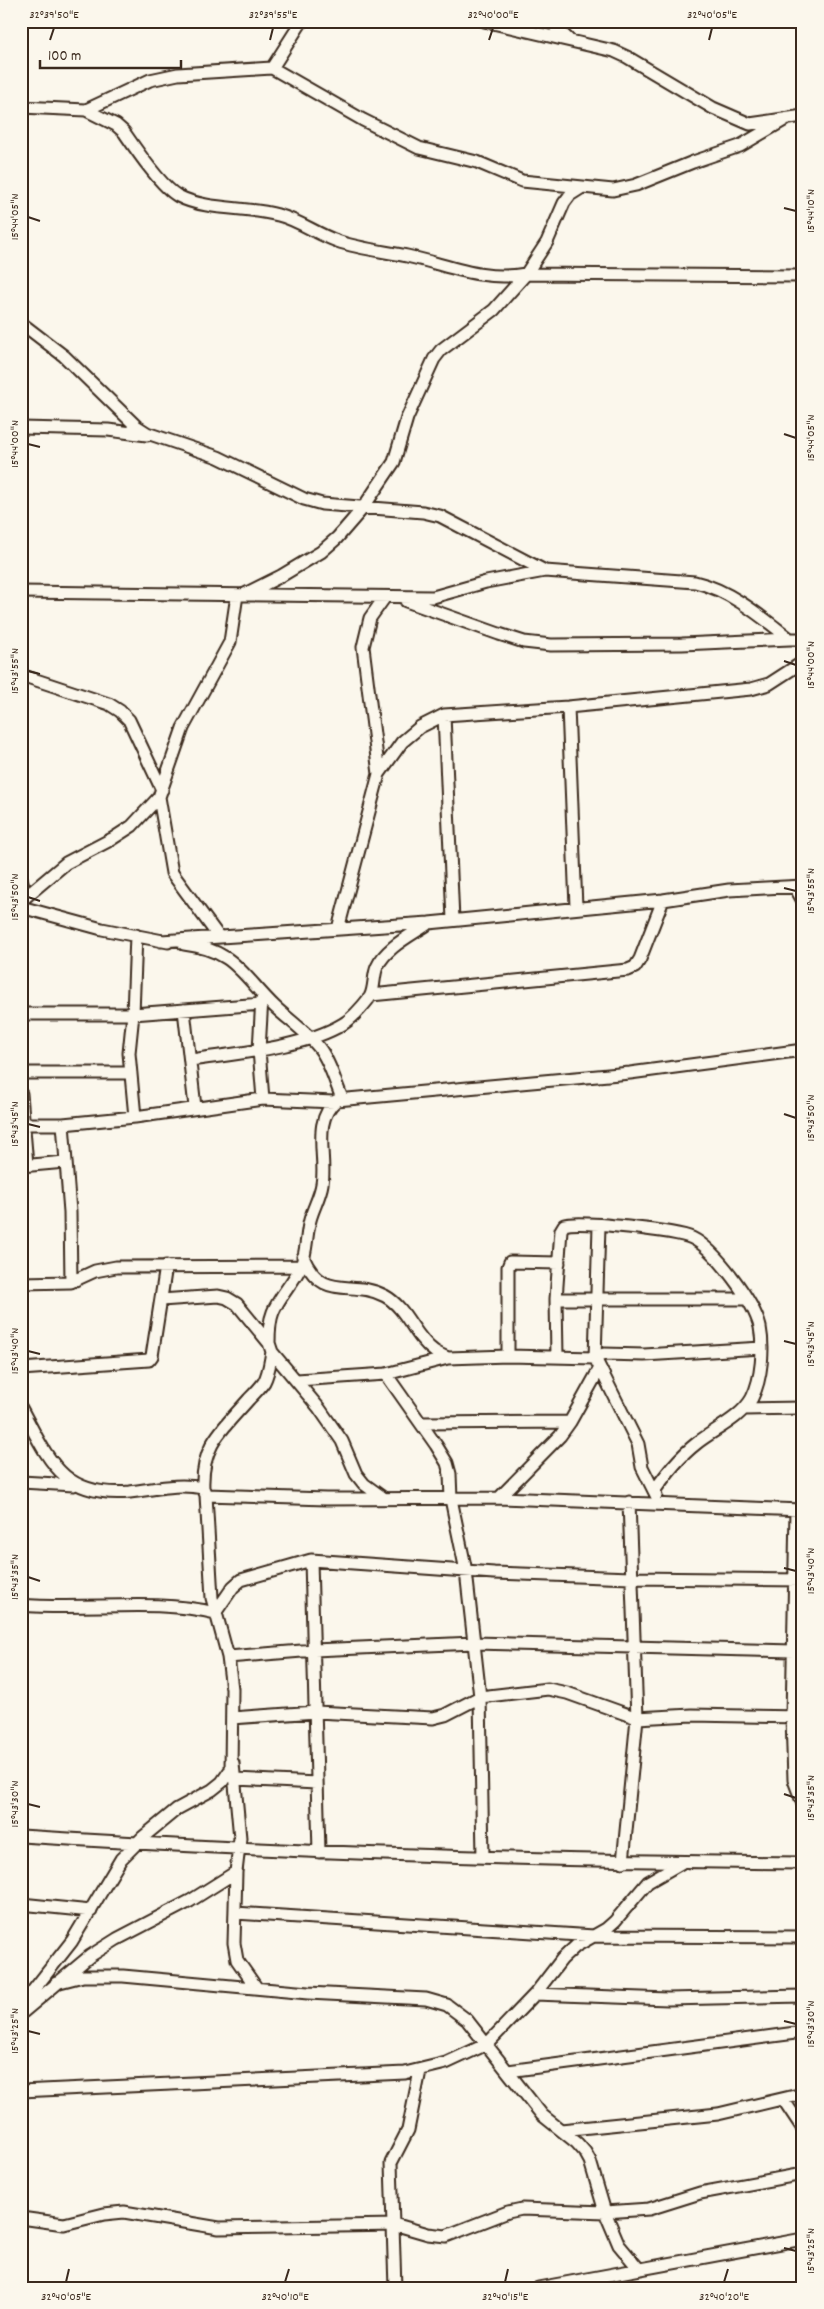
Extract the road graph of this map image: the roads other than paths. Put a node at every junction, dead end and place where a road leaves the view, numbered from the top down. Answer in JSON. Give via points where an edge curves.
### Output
{"nodes":[{"id":1,"x":302,"y":21,"type":"edge"},
{"id":2,"x":484,"y":21,"type":"edge"},
{"id":3,"x":549,"y":21,"type":"edge"},
{"id":4,"x":570,"y":40,"type":"junction"},
{"id":5,"x":272,"y":68,"type":"junction"},
{"id":6,"x":21,"y":107,"type":"edge"},
{"id":7,"x":86,"y":110,"type":"junction"},
{"id":8,"x":803,"y":116,"type":"edge"},
{"id":9,"x":786,"y":119,"type":"junction"},
{"id":10,"x":581,"y":188,"type":"junction"},
{"id":11,"x":526,"y":274,"type":"junction"},
{"id":12,"x":803,"y":276,"type":"edge"},
{"id":13,"x":21,"y":323,"type":"edge"},
{"id":14,"x":21,"y":428,"type":"edge"},
{"id":15,"x":155,"y":436,"type":"junction"},
{"id":16,"x":363,"y":508,"type":"junction"},
{"id":17,"x":544,"y":571,"type":"junction"},
{"id":18,"x":21,"y":592,"type":"edge"},
{"id":19,"x":240,"y":595,"type":"junction"},
{"id":20,"x":385,"y":598,"type":"junction"},
{"id":21,"x":397,"y":598,"type":"junction"},
{"id":22,"x":790,"y":639,"type":"junction"},
{"id":23,"x":803,"y":639,"type":"edge"},
{"id":24,"x":803,"y":662,"type":"edge"},
{"id":25,"x":21,"y":675,"type":"edge"},
{"id":26,"x":568,"y":708,"type":"junction"},
{"id":27,"x":444,"y":715,"type":"junction"},
{"id":28,"x":379,"y":774,"type":"junction"},
{"id":29,"x":160,"y":794,"type":"junction"},
{"id":30,"x":21,"y":878,"type":"edge"},
{"id":31,"x":799,"y":887,"type":"edge"},
{"id":32,"x":663,"y":900,"type":"junction"},
{"id":33,"x":803,"y":901,"type":"edge"},
{"id":34,"x":22,"y":904,"type":"edge"},
{"id":35,"x":576,"y":907,"type":"junction"},
{"id":36,"x":453,"y":920,"type":"junction"},
{"id":37,"x":429,"y":923,"type":"junction"},
{"id":38,"x":338,"y":929,"type":"junction"},
{"id":39,"x":136,"y":935,"type":"junction"},
{"id":40,"x":219,"y":937,"type":"junction"},
{"id":41,"x":161,"y":941,"type":"junction"},
{"id":42,"x":262,"y":992,"type":"junction"},
{"id":43,"x":371,"y":995,"type":"junction"},
{"id":44,"x":262,"y":1004,"type":"junction"},
{"id":45,"x":184,"y":1010,"type":"junction"},
{"id":46,"x":21,"y":1014,"type":"edge"},
{"id":47,"x":133,"y":1014,"type":"junction"},
{"id":48,"x":309,"y":1038,"type":"junction"},
{"id":49,"x":258,"y":1050,"type":"junction"},
{"id":50,"x":803,"y":1050,"type":"edge"},
{"id":51,"x":190,"y":1060,"type":"junction"},
{"id":52,"x":131,"y":1073,"type":"junction"},
{"id":53,"x":21,"y":1074,"type":"edge"},
{"id":54,"x":21,"y":1094,"type":"edge"},
{"id":55,"x":263,"y":1099,"type":"junction"},
{"id":56,"x":338,"y":1100,"type":"junction"},
{"id":57,"x":194,"y":1107,"type":"junction"},
{"id":58,"x":135,"y":1117,"type":"junction"},
{"id":59,"x":24,"y":1124,"type":"junction"},
{"id":60,"x":63,"y":1124,"type":"junction"},
{"id":61,"x":65,"y":1162,"type":"junction"},
{"id":62,"x":24,"y":1165,"type":"edge"},
{"id":63,"x":599,"y":1226,"type":"junction"},
{"id":64,"x":302,"y":1262,"type":"junction"},
{"id":65,"x":559,"y":1263,"type":"junction"},
{"id":66,"x":166,"y":1266,"type":"junction"},
{"id":67,"x":71,"y":1282,"type":"junction"},
{"id":68,"x":21,"y":1283,"type":"edge"},
{"id":69,"x":556,"y":1299,"type":"junction"},
{"id":70,"x":597,"y":1299,"type":"junction"},
{"id":71,"x":161,"y":1300,"type":"junction"},
{"id":72,"x":746,"y":1300,"type":"junction"},
{"id":73,"x":270,"y":1347,"type":"junction"},
{"id":74,"x":762,"y":1348,"type":"junction"},
{"id":75,"x":508,"y":1356,"type":"junction"},
{"id":76,"x":557,"y":1357,"type":"junction"},
{"id":77,"x":448,"y":1358,"type":"junction"},
{"id":78,"x":598,"y":1363,"type":"junction"},
{"id":79,"x":21,"y":1369,"type":"edge"},
{"id":80,"x":386,"y":1374,"type":"junction"},
{"id":81,"x":297,"y":1380,"type":"junction"},
{"id":82,"x":21,"y":1408,"type":"edge"},
{"id":83,"x":803,"y":1408,"type":"edge"},
{"id":84,"x":745,"y":1409,"type":"junction"},
{"id":85,"x":570,"y":1422,"type":"junction"},
{"id":86,"x":421,"y":1423,"type":"junction"},
{"id":87,"x":21,"y":1482,"type":"edge"},
{"id":88,"x":75,"y":1485,"type":"junction"},
{"id":89,"x":654,"y":1491,"type":"junction"},
{"id":90,"x":204,"y":1492,"type":"junction"},
{"id":91,"x":382,"y":1497,"type":"junction"},
{"id":92,"x":499,"y":1498,"type":"junction"},
{"id":93,"x":451,"y":1500,"type":"junction"},
{"id":94,"x":629,"y":1502,"type":"junction"},
{"id":95,"x":662,"y":1504,"type":"junction"},
{"id":96,"x":799,"y":1510,"type":"edge"},
{"id":97,"x":311,"y":1560,"type":"junction"},
{"id":98,"x":466,"y":1572,"type":"junction"},
{"id":99,"x":631,"y":1578,"type":"junction"},
{"id":100,"x":798,"y":1580,"type":"edge"},
{"id":101,"x":21,"y":1605,"type":"edge"},
{"id":102,"x":215,"y":1613,"type":"junction"},
{"id":103,"x":474,"y":1643,"type":"junction"},
{"id":104,"x":634,"y":1648,"type":"junction"},
{"id":105,"x":314,"y":1650,"type":"junction"},
{"id":106,"x":793,"y":1651,"type":"junction"},
{"id":107,"x":228,"y":1657,"type":"junction"},
{"id":108,"x":480,"y":1697,"type":"junction"},
{"id":109,"x":316,"y":1712,"type":"junction"},
{"id":110,"x":797,"y":1717,"type":"edge"},
{"id":111,"x":232,"y":1718,"type":"junction"},
{"id":112,"x":637,"y":1718,"type":"junction"},
{"id":113,"x":232,"y":1756,"type":"junction"},
{"id":114,"x":235,"y":1779,"type":"junction"},
{"id":115,"x":317,"y":1783,"type":"junction"},
{"id":116,"x":802,"y":1799,"type":"edge"},
{"id":117,"x":21,"y":1836,"type":"edge"},
{"id":118,"x":136,"y":1843,"type":"junction"},
{"id":119,"x":238,"y":1849,"type":"junction"},
{"id":120,"x":319,"y":1852,"type":"junction"},
{"id":121,"x":483,"y":1857,"type":"junction"},
{"id":122,"x":623,"y":1862,"type":"junction"},
{"id":123,"x":682,"y":1862,"type":"junction"},
{"id":124,"x":803,"y":1863,"type":"edge"},
{"id":125,"x":236,"y":1872,"type":"junction"},
{"id":126,"x":21,"y":1904,"type":"edge"},
{"id":127,"x":91,"y":1911,"type":"junction"},
{"id":128,"x":235,"y":1913,"type":"junction"},
{"id":129,"x":594,"y":1936,"type":"junction"},
{"id":130,"x":803,"y":1937,"type":"edge"},
{"id":131,"x":56,"y":1983,"type":"junction"},
{"id":132,"x":256,"y":1987,"type":"junction"},
{"id":133,"x":535,"y":1994,"type":"junction"},
{"id":134,"x":803,"y":1996,"type":"edge"},
{"id":135,"x":21,"y":2006,"type":"edge"},
{"id":136,"x":21,"y":2014,"type":"edge"},
{"id":137,"x":803,"y":2032,"type":"edge"},
{"id":138,"x":487,"y":2044,"type":"junction"},
{"id":139,"x":508,"y":2070,"type":"junction"},
{"id":140,"x":420,"y":2071,"type":"junction"},
{"id":141,"x":21,"y":2091,"type":"edge"},
{"id":142,"x":803,"y":2094,"type":"edge"},
{"id":143,"x":783,"y":2099,"type":"junction"},
{"id":144,"x":803,"y":2129,"type":"edge"},
{"id":145,"x":561,"y":2130,"type":"junction"},
{"id":146,"x":803,"y":2174,"type":"edge"},
{"id":147,"x":605,"y":2212,"type":"junction"},
{"id":148,"x":21,"y":2218,"type":"edge"},
{"id":149,"x":392,"y":2224,"type":"junction"},
{"id":150,"x":803,"y":2239,"type":"edge"},
{"id":151,"x":639,"y":2269,"type":"junction"},
{"id":152,"x":396,"y":2288,"type":"edge"},
{"id":153,"x":538,"y":2288,"type":"edge"}],
"edges":[{"from":1,"to":5,"type":"street"},
{"from":2,"to":4,"type":"street"},
{"from":3,"to":4,"type":"street"},
{"from":4,"to":9,"type":"street","via":[[627,57],[732,118],[750,124]]},
{"from":5,"to":7,"type":"street","via":[[178,74],[150,80]]},
{"from":5,"to":10,"type":"street","via":[[419,148],[477,162],[522,180]]},
{"from":6,"to":7,"type":"street"},
{"from":7,"to":11,"type":"street","via":[[120,129],[163,183],[176,195],[192,202],[263,211],[354,247],[486,276],[505,278]]},
{"from":8,"to":9,"type":"street"},
{"from":9,"to":10,"type":"street","via":[[740,146],[636,185],[621,190]]},
{"from":10,"to":11,"type":"street","via":[[564,203],[547,242]]},
{"from":11,"to":12,"type":"street"},
{"from":11,"to":16,"type":"street","via":[[494,310],[441,350],[434,359],[407,418],[394,462]]},
{"from":13,"to":15,"type":"street","via":[[64,356],[136,426]]},
{"from":14,"to":15,"type":"street","via":[[108,430]]},
{"from":15,"to":16,"type":"street","via":[[218,457],[304,500]]},
{"from":16,"to":17,"type":"street","via":[[440,516]]},
{"from":16,"to":19,"type":"street","via":[[321,552],[282,576]]},
{"from":17,"to":21,"type":"street","via":[[486,582],[433,597]]},
{"from":17,"to":22,"type":"street","via":[[695,582],[710,586],[724,592]]},
{"from":18,"to":19,"type":"street"},
{"from":19,"to":20,"type":"street"},
{"from":19,"to":29,"type":"street","via":[[225,654],[183,728]]},
{"from":20,"to":21,"type":"street"},
{"from":20,"to":28,"type":"street","via":[[370,618],[363,647]]},
{"from":21,"to":22,"type":"street","via":[[524,642],[551,645]]},
{"from":22,"to":23,"type":"street"},
{"from":24,"to":26,"type":"street","via":[[769,684],[751,689]]},
{"from":25,"to":29,"type":"street","via":[[109,704],[120,711],[129,720]]},
{"from":26,"to":27,"type":"street"},
{"from":26,"to":35,"type":"street"},
{"from":27,"to":28,"type":"street","via":[[420,727],[402,742]]},
{"from":27,"to":36,"type":"street"},
{"from":28,"to":38,"type":"street"},
{"from":29,"to":34,"type":"street","via":[[132,826],[66,862]]},
{"from":29,"to":40,"type":"street","via":[[172,872]]},
{"from":30,"to":34,"type":"street","via":[[24,890]]},
{"from":31,"to":32,"type":"street","via":[[729,890]]},
{"from":31,"to":33,"type":"street"},
{"from":32,"to":35,"type":"street"},
{"from":32,"to":43,"type":"street","via":[[640,959],[635,967],[628,970]]},
{"from":34,"to":39,"type":"street","via":[[94,927]]},
{"from":35,"to":36,"type":"street"},
{"from":36,"to":37,"type":"street"},
{"from":37,"to":38,"type":"street"},
{"from":37,"to":43,"type":"street","via":[[387,952],[376,968]]},
{"from":38,"to":40,"type":"street"},
{"from":39,"to":41,"type":"street"},
{"from":39,"to":47,"type":"street"},
{"from":40,"to":41,"type":"street"},
{"from":41,"to":42,"type":"street","via":[[212,950],[227,957]]},
{"from":42,"to":44,"type":"street"},
{"from":42,"to":48,"type":"street"},
{"from":43,"to":48,"type":"street","via":[[342,1025]]},
{"from":44,"to":45,"type":"street"},
{"from":44,"to":49,"type":"street"},
{"from":45,"to":47,"type":"street"},
{"from":45,"to":51,"type":"street"},
{"from":46,"to":47,"type":"street"},
{"from":47,"to":52,"type":"street","via":[[129,1043]]},
{"from":48,"to":49,"type":"street"},
{"from":48,"to":56,"type":"street","via":[[321,1050]]},
{"from":49,"to":51,"type":"street"},
{"from":49,"to":55,"type":"street"},
{"from":50,"to":56,"type":"street","via":[[630,1073]]},
{"from":51,"to":57,"type":"street"},
{"from":52,"to":53,"type":"street"},
{"from":52,"to":58,"type":"street"},
{"from":54,"to":59,"type":"street"},
{"from":55,"to":56,"type":"street"},
{"from":55,"to":57,"type":"street"},
{"from":56,"to":64,"type":"street","via":[[324,1121],[322,1184]]},
{"from":57,"to":58,"type":"street"},
{"from":58,"to":60,"type":"street"},
{"from":59,"to":60,"type":"street"},
{"from":59,"to":62,"type":"street"},
{"from":60,"to":61,"type":"street"},
{"from":61,"to":62,"type":"street"},
{"from":61,"to":67,"type":"street"},
{"from":63,"to":65,"type":"street","via":[[564,1224]]},
{"from":63,"to":70,"type":"street"},
{"from":63,"to":72,"type":"street","via":[[671,1231],[692,1238],[712,1252]]},
{"from":64,"to":66,"type":"street"},
{"from":64,"to":73,"type":"street","via":[[273,1313]]},
{"from":64,"to":77,"type":"street","via":[[310,1273],[330,1286],[370,1291],[394,1302],[433,1350]]},
{"from":65,"to":69,"type":"street"},
{"from":65,"to":75,"type":"street","via":[[510,1262]]},
{"from":66,"to":67,"type":"street","via":[[104,1268]]},
{"from":66,"to":71,"type":"street"},
{"from":67,"to":68,"type":"street"},
{"from":69,"to":70,"type":"street"},
{"from":69,"to":76,"type":"street"},
{"from":70,"to":72,"type":"street"},
{"from":70,"to":78,"type":"street"},
{"from":71,"to":73,"type":"street","via":[[227,1298],[237,1304]]},
{"from":71,"to":79,"type":"street","via":[[149,1360]]},
{"from":72,"to":74,"type":"street","via":[[756,1314]]},
{"from":73,"to":81,"type":"street"},
{"from":73,"to":90,"type":"street","via":[[269,1369],[264,1382],[211,1443],[205,1456],[202,1472]]},
{"from":74,"to":78,"type":"street","via":[[644,1355],[604,1354]]},
{"from":74,"to":84,"type":"street","via":[[757,1385]]},
{"from":75,"to":76,"type":"street"},
{"from":75,"to":77,"type":"street"},
{"from":76,"to":78,"type":"street"},
{"from":77,"to":80,"type":"street"},
{"from":78,"to":85,"type":"street"},
{"from":78,"to":89,"type":"street","via":[[638,1444],[642,1468]]},
{"from":80,"to":81,"type":"street"},
{"from":80,"to":86,"type":"street"},
{"from":81,"to":91,"type":"street","via":[[342,1441],[356,1474]]},
{"from":82,"to":88,"type":"street","via":[[48,1458],[62,1476]]},
{"from":83,"to":84,"type":"street"},
{"from":84,"to":89,"type":"street","via":[[679,1458]]},
{"from":85,"to":86,"type":"street"},
{"from":85,"to":92,"type":"street"},
{"from":86,"to":93,"type":"street","via":[[447,1463]]},
{"from":87,"to":88,"type":"street"},
{"from":88,"to":90,"type":"street","via":[[109,1492],[171,1485]]},
{"from":89,"to":95,"type":"street"},
{"from":90,"to":91,"type":"street","via":[[326,1499]]},
{"from":90,"to":102,"type":"street"},
{"from":91,"to":93,"type":"street"},
{"from":92,"to":93,"type":"street"},
{"from":92,"to":94,"type":"street"},
{"from":93,"to":98,"type":"street"},
{"from":94,"to":95,"type":"street"},
{"from":94,"to":99,"type":"street"},
{"from":95,"to":96,"type":"street"},
{"from":96,"to":100,"type":"street"},
{"from":97,"to":98,"type":"street"},
{"from":97,"to":102,"type":"street","via":[[241,1580]]},
{"from":97,"to":105,"type":"street"},
{"from":98,"to":99,"type":"street"},
{"from":98,"to":103,"type":"street"},
{"from":99,"to":100,"type":"street"},
{"from":99,"to":104,"type":"street"},
{"from":100,"to":106,"type":"street"},
{"from":101,"to":102,"type":"street","via":[[56,1608],[181,1606]]},
{"from":102,"to":107,"type":"street"},
{"from":103,"to":104,"type":"street"},
{"from":103,"to":105,"type":"street"},
{"from":103,"to":108,"type":"street"},
{"from":104,"to":106,"type":"street"},
{"from":104,"to":112,"type":"street"},
{"from":105,"to":107,"type":"street"},
{"from":105,"to":109,"type":"street"},
{"from":106,"to":110,"type":"street"},
{"from":107,"to":111,"type":"street"},
{"from":108,"to":109,"type":"street","via":[[432,1718]]},
{"from":108,"to":112,"type":"street","via":[[548,1689]]},
{"from":108,"to":121,"type":"street"},
{"from":109,"to":111,"type":"street"},
{"from":109,"to":115,"type":"street"},
{"from":110,"to":112,"type":"street","via":[[692,1715]]},
{"from":110,"to":116,"type":"street","via":[[794,1780]]},
{"from":111,"to":113,"type":"street"},
{"from":112,"to":122,"type":"street"},
{"from":113,"to":114,"type":"street"},
{"from":113,"to":118,"type":"street","via":[[230,1769],[222,1782],[177,1809]]},
{"from":114,"to":115,"type":"street"},
{"from":114,"to":119,"type":"street","via":[[240,1825]]},
{"from":115,"to":120,"type":"street"},
{"from":117,"to":118,"type":"street"},
{"from":118,"to":119,"type":"street"},
{"from":118,"to":127,"type":"street","via":[[121,1859]]},
{"from":119,"to":120,"type":"street"},
{"from":119,"to":125,"type":"street"},
{"from":120,"to":121,"type":"street"},
{"from":121,"to":122,"type":"street"},
{"from":122,"to":123,"type":"street"},
{"from":123,"to":124,"type":"street"},
{"from":123,"to":129,"type":"street","via":[[648,1882],[616,1921]]},
{"from":125,"to":128,"type":"street"},
{"from":125,"to":131,"type":"street","via":[[117,1939]]},
{"from":126,"to":127,"type":"street"},
{"from":127,"to":135,"type":"street"},
{"from":128,"to":129,"type":"street"},
{"from":128,"to":132,"type":"street","via":[[237,1960]]},
{"from":129,"to":130,"type":"street"},
{"from":129,"to":133,"type":"street","via":[[562,1959]]},
{"from":131,"to":132,"type":"street","via":[[83,1976],[123,1976]]},
{"from":131,"to":136,"type":"street"},
{"from":132,"to":138,"type":"street","via":[[426,1999],[457,2011]]},
{"from":133,"to":134,"type":"street","via":[[668,1999]]},
{"from":133,"to":138,"type":"street"},
{"from":137,"to":139,"type":"street"},
{"from":138,"to":139,"type":"street"},
{"from":138,"to":140,"type":"street"},
{"from":139,"to":145,"type":"street","via":[[539,2111]]},
{"from":140,"to":141,"type":"street"},
{"from":140,"to":149,"type":"street","via":[[408,2130],[391,2163]]},
{"from":142,"to":143,"type":"street"},
{"from":143,"to":144,"type":"street"},
{"from":143,"to":145,"type":"street","via":[[718,2114]]},
{"from":145,"to":147,"type":"street","via":[[577,2143],[590,2161]]},
{"from":146,"to":147,"type":"street","via":[[700,2193],[660,2207]]},
{"from":147,"to":149,"type":"street","via":[[522,2209],[446,2236]]},
{"from":147,"to":151,"type":"street","via":[[619,2245]]},
{"from":148,"to":149,"type":"street","via":[[64,2224],[124,2212],[219,2228]]},
{"from":149,"to":152,"type":"street"},
{"from":150,"to":151,"type":"street"},
{"from":151,"to":153,"type":"street"}]}
